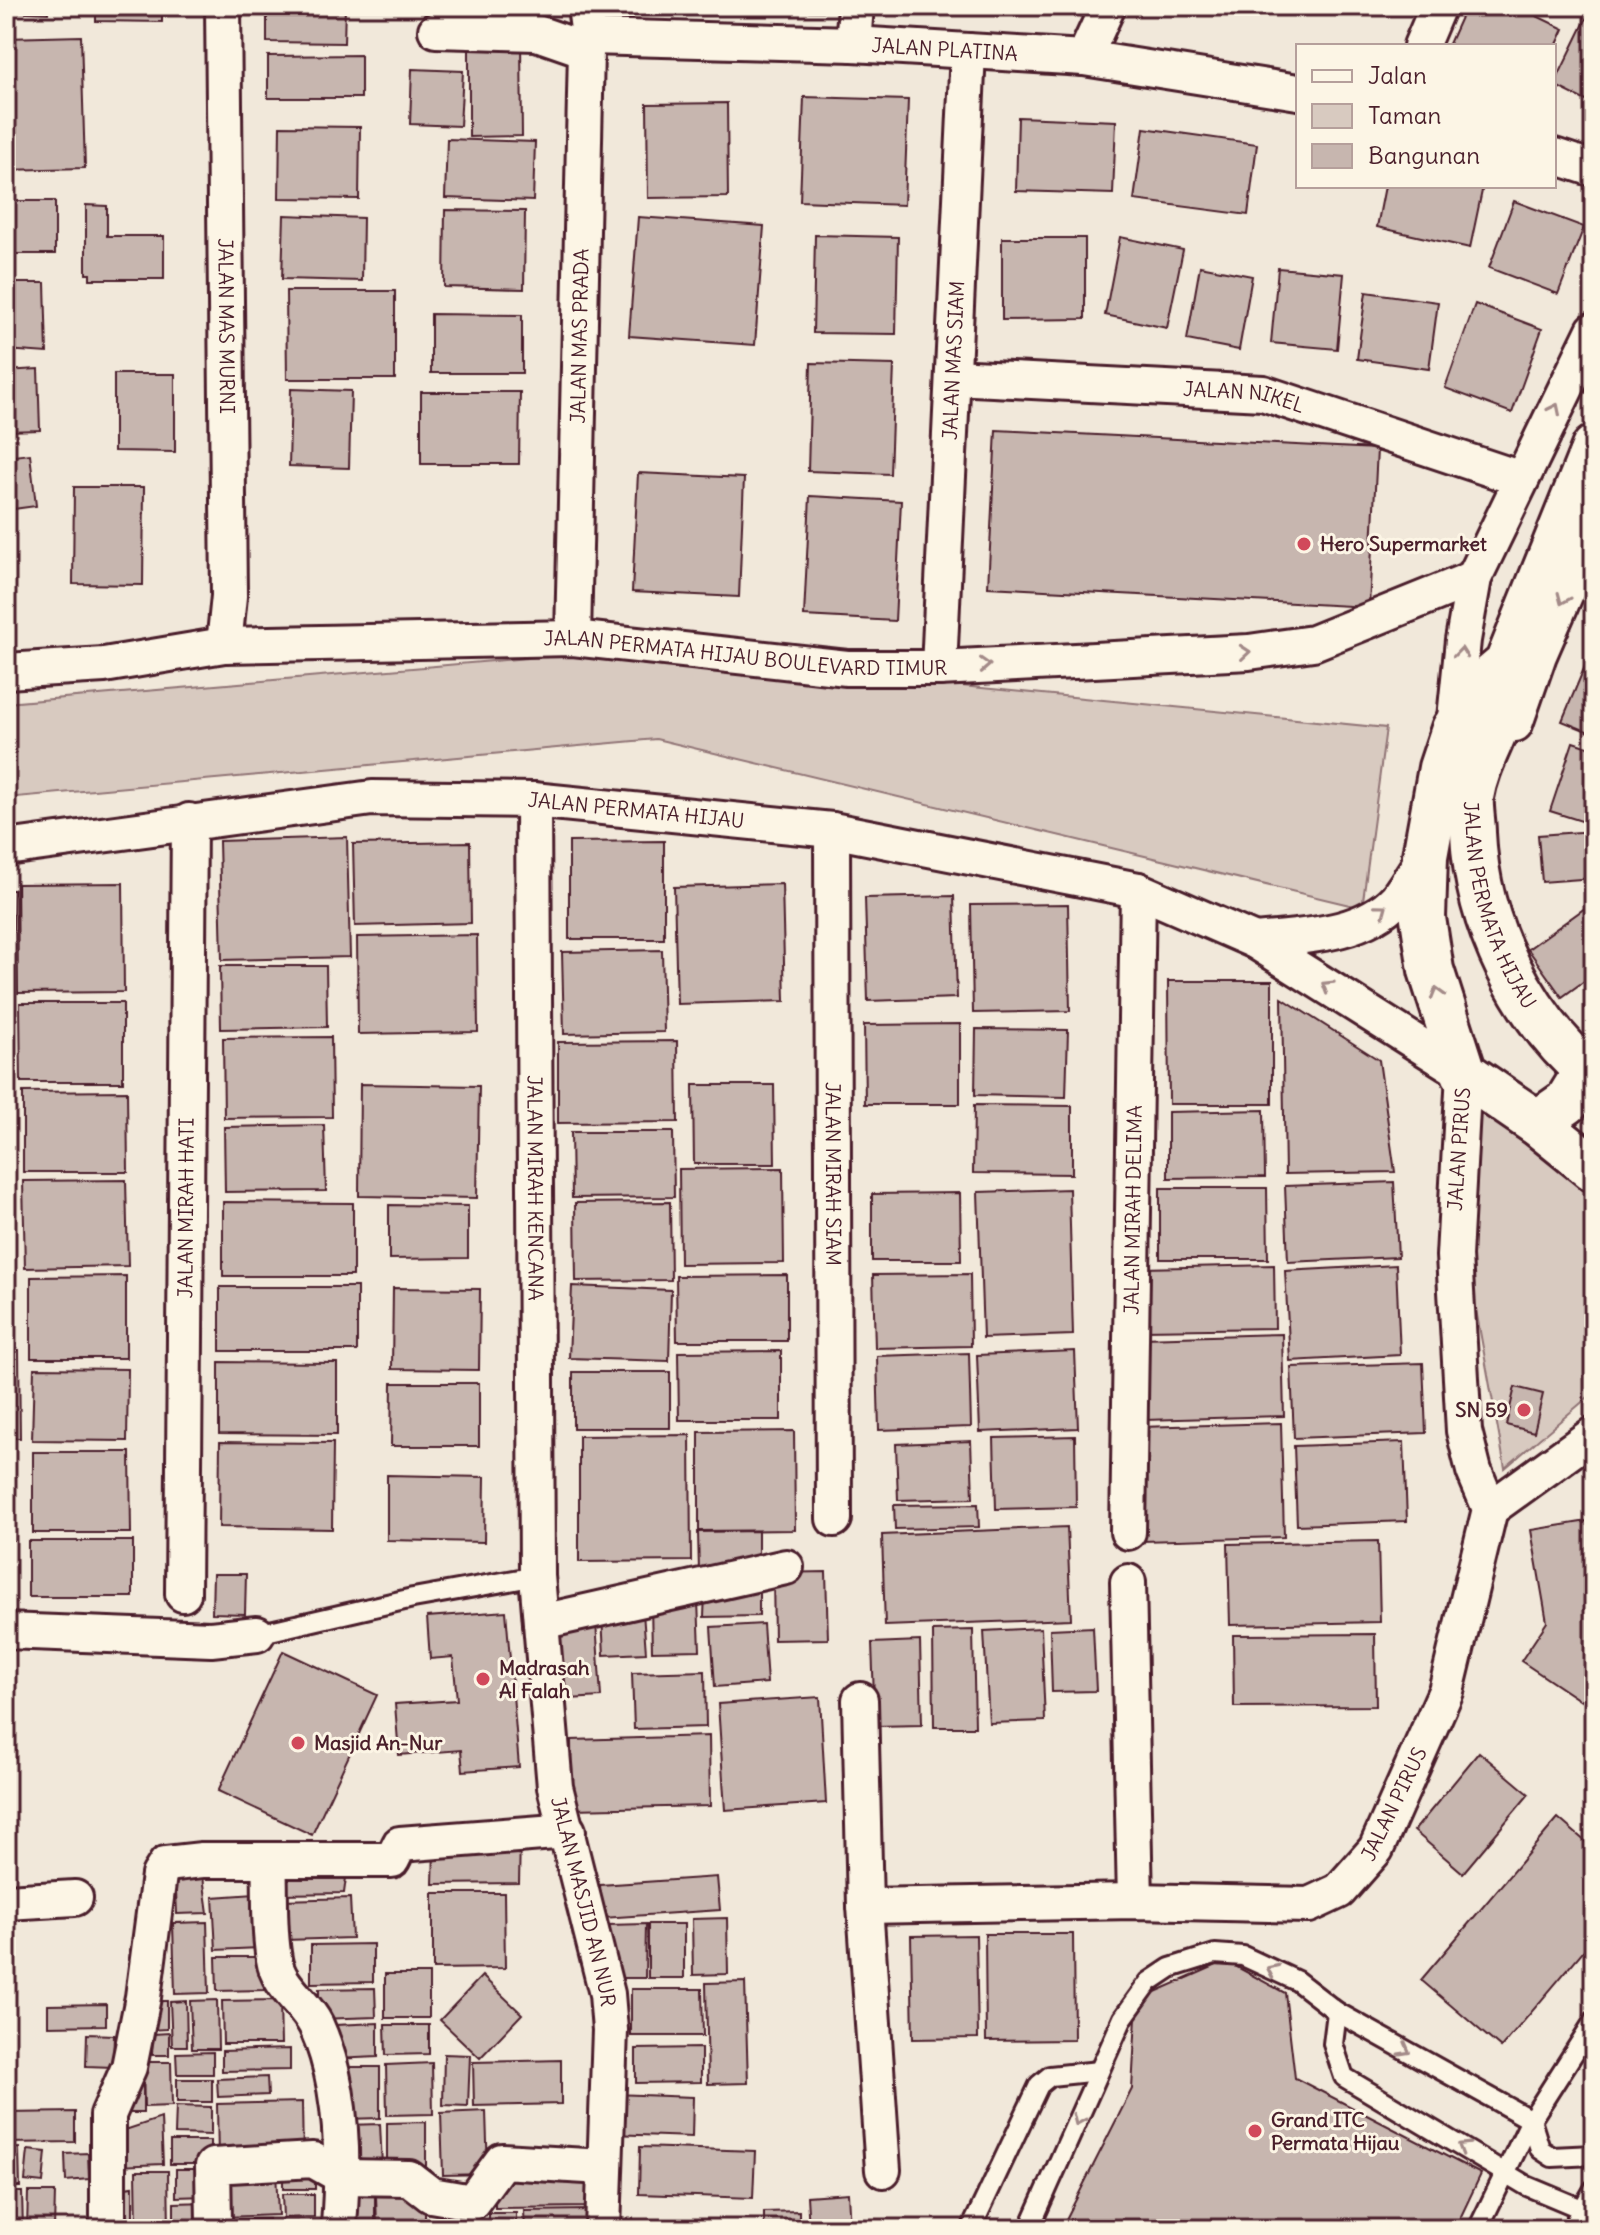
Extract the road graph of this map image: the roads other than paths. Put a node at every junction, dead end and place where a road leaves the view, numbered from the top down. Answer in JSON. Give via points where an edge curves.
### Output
{"nodes":[{"id":1,"x":223,"y":6,"type":"edge"},
{"id":2,"x":856,"y":6,"type":"edge"},
{"id":3,"x":1108,"y":6,"type":"edge"},
{"id":4,"x":1438,"y":6,"type":"edge"},
{"id":5,"x":436,"y":30,"type":"dead end"},
{"id":6,"x":587,"y":31,"type":"edge"},
{"id":7,"x":853,"y":44,"type":"junction"},
{"id":8,"x":1422,"y":44,"type":"edge"},
{"id":9,"x":968,"y":51,"type":"junction"},
{"id":10,"x":1084,"y":58,"type":"junction"},
{"id":11,"x":1296,"y":92,"type":"edge"},
{"id":12,"x":1556,"y":157,"type":"edge"},
{"id":13,"x":1594,"y":169,"type":"edge"},
{"id":14,"x":1594,"y":330,"type":"edge"},
{"id":15,"x":953,"y":377,"type":"junction"},
{"id":16,"x":1594,"y":448,"type":"edge"},
{"id":17,"x":1521,"y":479,"type":"junction"},
{"id":18,"x":1594,"y":528,"type":"edge"},
{"id":19,"x":1474,"y":578,"type":"junction"},
{"id":20,"x":573,"y":638,"type":"junction"},
{"id":21,"x":224,"y":645,"type":"junction"},
{"id":22,"x":1513,"y":648,"type":"junction"},
{"id":23,"x":939,"y":668,"type":"junction"},
{"id":24,"x":6,"y":671,"type":"edge"},
{"id":25,"x":1454,"y":729,"type":"junction"},
{"id":26,"x":533,"y":800,"type":"junction"},
{"id":27,"x":189,"y":821,"type":"junction"},
{"id":28,"x":832,"y":830,"type":"junction"},
{"id":29,"x":1474,"y":847,"type":"junction"},
{"id":30,"x":6,"y":848,"type":"edge"},
{"id":31,"x":1425,"y":856,"type":"junction"},
{"id":32,"x":1138,"y":890,"type":"junction"},
{"id":33,"x":1255,"y":941,"type":"junction"},
{"id":34,"x":1464,"y":1073,"type":"junction"},
{"id":35,"x":1590,"y":1074,"type":"edge"},
{"id":36,"x":1537,"y":1123,"type":"junction"},
{"id":37,"x":1594,"y":1169,"type":"edge"},
{"id":38,"x":1594,"y":1434,"type":"edge"},
{"id":39,"x":1490,"y":1509,"type":"junction"},
{"id":40,"x":834,"y":1519,"type":"dead end"},
{"id":41,"x":1128,"y":1532,"type":"dead end"},
{"id":42,"x":786,"y":1567,"type":"dead end"},
{"id":43,"x":537,"y":1576,"type":"junction"},
{"id":44,"x":1128,"y":1582,"type":"dead end"},
{"id":45,"x":183,"y":1594,"type":"dead end"},
{"id":46,"x":541,"y":1622,"type":"junction"},
{"id":47,"x":6,"y":1631,"type":"edge"},
{"id":48,"x":257,"y":1634,"type":"joint"},
{"id":49,"x":860,"y":1700,"type":"dead end"},
{"id":50,"x":568,"y":1831,"type":"junction"},
{"id":51,"x":269,"y":1861,"type":"junction"},
{"id":52,"x":75,"y":1898,"type":"dead end"},
{"id":53,"x":1135,"y":1901,"type":"junction"},
{"id":54,"x":6,"y":1902,"type":"edge"},
{"id":55,"x":865,"y":1906,"type":"junction"},
{"id":56,"x":1337,"y":2012,"type":"junction"},
{"id":57,"x":1594,"y":2021,"type":"edge"},
{"id":58,"x":1099,"y":2071,"type":"junction"},
{"id":59,"x":1531,"y":2120,"type":"junction"},
{"id":60,"x":1594,"y":2155,"type":"edge"},
{"id":61,"x":603,"y":2167,"type":"junction"},
{"id":62,"x":883,"y":2170,"type":"dead end"},
{"id":63,"x":1504,"y":2171,"type":"junction"},
{"id":64,"x":343,"y":2177,"type":"junction"},
{"id":65,"x":1594,"y":2189,"type":"edge"},
{"id":66,"x":1582,"y":2209,"type":"junction"},
{"id":67,"x":445,"y":2214,"type":"edge"},
{"id":68,"x":214,"y":2221,"type":"dead end"},
{"id":69,"x":339,"y":2225,"type":"dead end"},
{"id":70,"x":108,"y":2229,"type":"edge"},
{"id":71,"x":603,"y":2229,"type":"edge"},
{"id":72,"x":971,"y":2229,"type":"edge"},
{"id":73,"x":1029,"y":2229,"type":"edge"},
{"id":74,"x":1478,"y":2229,"type":"edge"},
{"id":75,"x":1571,"y":2229,"type":"edge"}],
"edges":[{"from":1,"to":21,"type":"street","name":"JALAN MAS MURNI","via":[[229,596]]},
{"from":2,"to":7,"type":"street"},
{"from":3,"to":10,"type":"street"},
{"from":4,"to":8,"type":"street"},
{"from":5,"to":6,"type":"street","name":"JALAN PLATINA"},
{"from":6,"to":7,"type":"street","name":"JALAN PLATINA"},
{"from":6,"to":20,"type":"street","name":"JALAN MAS PRADA"},
{"from":7,"to":9,"type":"street","name":"JALAN PLATINA"},
{"from":9,"to":10,"type":"street","name":"JALAN PLATINA"},
{"from":9,"to":15,"type":"street","name":"JALAN MAS SIAM"},
{"from":10,"to":11,"type":"street","name":"JALAN PLATINA"},
{"from":12,"to":13,"type":"street"},
{"from":17,"to":14,"type":"street","one_way":true},
{"from":15,"to":17,"type":"street","name":"JALAN NIKEL","via":[[1263,393]]},
{"from":15,"to":23,"type":"street","name":"JALAN MAS SIAM"},
{"from":16,"to":22,"type":"main road"},
{"from":17,"to":19,"type":"street"},
{"from":18,"to":29,"type":"street","one_way":true,"via":[[1526,687]]},
{"from":23,"to":19,"type":"street","name":"JALAN PERMATA HIJAU BOULEVARD TIMUR","one_way":true,"via":[[1249,652],[1313,643]]},
{"from":25,"to":19,"type":"street","one_way":true},
{"from":20,"to":21,"type":"street","name":"JALAN PERMATA HIJAU BOULEVARD TIMUR"},
{"from":20,"to":23,"type":"street","name":"JALAN PERMATA HIJAU BOULEVARD TIMUR","via":[[847,668]]},
{"from":21,"to":24,"type":"street","name":"JALAN PERMATA HIJAU BOULEVARD TIMUR","via":[[104,665]]},
{"from":22,"to":25,"type":"main road","name":"JALAN PERMATA HIJAU"},
{"from":22,"to":29,"type":"main road","name":"JALAN PERMATA HIJAU","via":[[1510,690],[1471,797]]},
{"from":25,"to":31,"type":"main road","name":"JALAN PERMATA HIJAU"},
{"from":26,"to":27,"type":"street","name":"JALAN PERMATA HIJAU","via":[[372,798]]},
{"from":26,"to":28,"type":"street","name":"JALAN PERMATA HIJAU"},
{"from":26,"to":43,"type":"street","name":"JALAN MIRAH KENCANA"},
{"from":27,"to":30,"type":"street","name":"JALAN PERMATA HIJAU"},
{"from":27,"to":45,"type":"street","name":"JALAN MIRAH HATI"},
{"from":28,"to":32,"type":"street","name":"JALAN PERMATA HIJAU"},
{"from":28,"to":40,"type":"street","name":"JALAN MIRAH SIAM"},
{"from":29,"to":35,"type":"main road","name":"JALAN PERMATA HIJAU","via":[[1498,947],[1533,1010]]},
{"from":33,"to":31,"type":"street","name":"JALAN PERMATA HIJAU","one_way":true,"via":[[1330,933],[1369,918],[1396,899]]},
{"from":34,"to":31,"type":"main road","name":"JALAN PERMATA HIJAU","one_way":true,"via":[[1431,970],[1423,918]]},
{"from":32,"to":33,"type":"street","name":"JALAN PERMATA HIJAU"},
{"from":32,"to":41,"type":"street","name":"JALAN MIRAH DELIMA"},
{"from":34,"to":33,"type":"street","name":"JALAN PERMATA HIJAU","one_way":true},
{"from":34,"to":36,"type":"main road","name":"JALAN PERMATA HIJAU"},
{"from":34,"to":39,"type":"street","name":"JALAN PIRUS","via":[[1454,1231],[1463,1415],[1474,1471]]},
{"from":35,"to":36,"type":"main road","via":[[1567,1102]]},
{"from":36,"to":37,"type":"main road","name":"JALAN PERMATA HIJAU"},
{"from":38,"to":39,"type":"street"},
{"from":39,"to":53,"type":"street","name":"JALAN PIRUS","via":[[1446,1691],[1376,1849],[1360,1871],[1339,1891],[1309,1905]]},
{"from":42,"to":46,"type":"street"},
{"from":43,"to":46,"type":"street","name":"JALAN MASJID AN NUR"},
{"from":43,"to":48,"type":"lane"},
{"from":44,"to":53,"type":"street"},
{"from":46,"to":50,"type":"street","name":"JALAN MASJID AN NUR","via":[[555,1787]]},
{"from":47,"to":48,"type":"street","via":[[211,1639]]},
{"from":49,"to":55,"type":"street"},
{"from":50,"to":51,"type":"street","via":[[400,1844],[392,1860]]},
{"from":50,"to":61,"type":"street","name":"JALAN MASJID AN NUR","via":[[607,1994]]},
{"from":51,"to":64,"type":"street","via":[[274,1959],[280,1978],[319,2032],[333,2090]]},
{"from":51,"to":70,"type":"street","via":[[166,1864],[159,1875],[129,2067],[108,2115]]},
{"from":52,"to":54,"type":"street"},
{"from":53,"to":55,"type":"street","name":"JALAN PIRUS"},
{"from":55,"to":62,"type":"street"},
{"from":56,"to":58,"type":"lane","one_way":true,"via":[[1297,1981],[1243,1956],[1215,1954],[1170,1968],[1149,1982],[1123,2018]]},
{"from":56,"to":59,"type":"lane","one_way":true},
{"from":63,"to":56,"type":"lane","one_way":true,"via":[[1344,2077],[1333,2044]]},
{"from":57,"to":59,"type":"lane"},
{"from":58,"to":72,"type":"lane","via":[[1050,2076],[1039,2085]]},
{"from":58,"to":73,"type":"lane","one_way":true},
{"from":59,"to":60,"type":"lane","via":[[1540,2149],[1552,2157]]},
{"from":59,"to":63,"type":"lane"},
{"from":61,"to":67,"type":"street","via":[[505,2160],[475,2201]]},
{"from":61,"to":71,"type":"street","name":"JALAN MASJID AN NUR"},
{"from":63,"to":66,"type":"lane"},
{"from":63,"to":74,"type":"lane"},
{"from":64,"to":67,"type":"street","via":[[409,2178]]},
{"from":64,"to":68,"type":"street","via":[[313,2160],[213,2166]]},
{"from":64,"to":69,"type":"street"},
{"from":65,"to":66,"type":"lane"},
{"from":66,"to":75,"type":"lane"}]}
